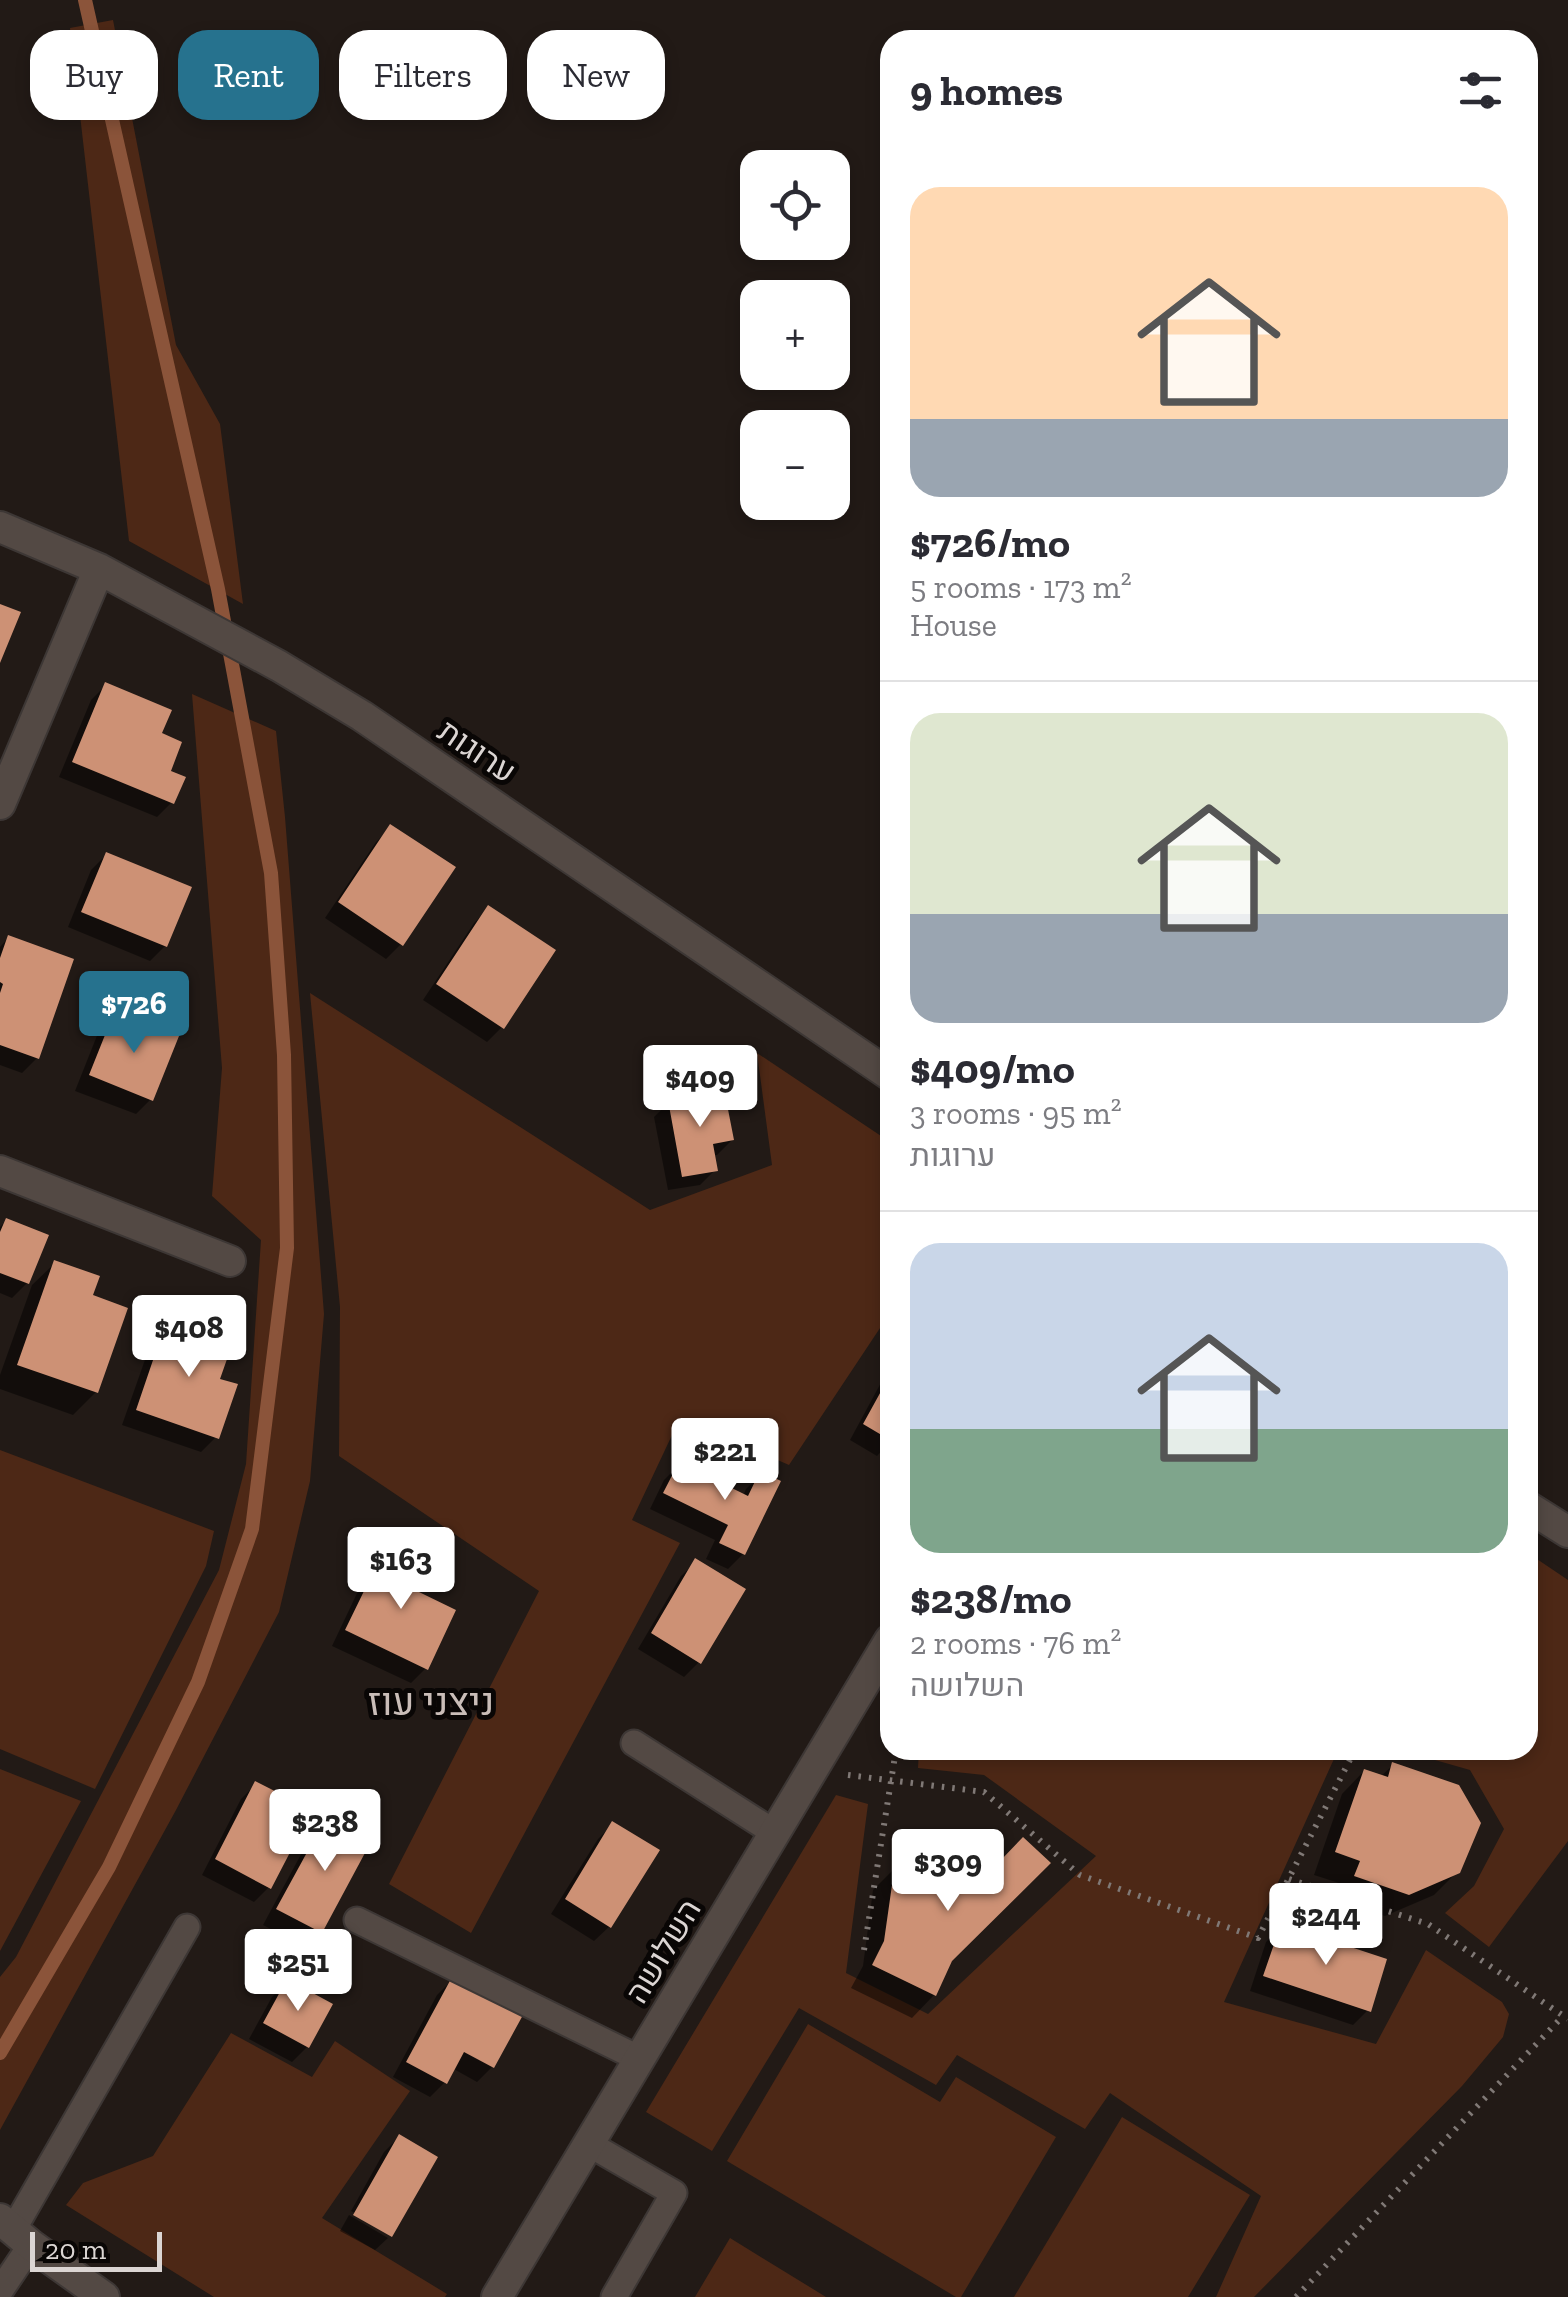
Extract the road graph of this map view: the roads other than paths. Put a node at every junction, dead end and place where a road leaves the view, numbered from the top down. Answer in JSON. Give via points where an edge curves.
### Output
{"nodes":[{"id":1,"x":0,"y":527,"type":"edge"},
{"id":2,"x":99,"y":569,"type":"junction"},
{"id":3,"x":0,"y":804,"type":"edge"},
{"id":4,"x":880,"y":1068,"type":"edge"},
{"id":5,"x":0,"y":1171,"type":"edge"},
{"id":6,"x":230,"y":1261,"type":"dead end"},
{"id":7,"x":1538,"y":1514,"type":"edge"},
{"id":8,"x":1568,"y":1532,"type":"edge"},
{"id":9,"x":880,"y":1657,"type":"edge"},
{"id":10,"x":634,"y":1743,"type":"dead end"},
{"id":11,"x":775,"y":1833,"type":"junction"},
{"id":12,"x":357,"y":1920,"type":"dead end"},
{"id":13,"x":186,"y":1927,"type":"dead end"},
{"id":14,"x":640,"y":2058,"type":"junction"},
{"id":15,"x":588,"y":2144,"type":"junction"},
{"id":16,"x":15,"y":2232,"type":"edge"},
{"id":17,"x":0,"y":2290,"type":"edge"},
{"id":18,"x":104,"y":2297,"type":"edge"},
{"id":19,"x":497,"y":2297,"type":"edge"},
{"id":20,"x":614,"y":2297,"type":"edge"}],
"edges":[{"from":1,"to":2,"type":"street","name":"ערוגות"},
{"from":2,"to":3,"type":"street"},
{"from":2,"to":4,"type":"street","name":"ערוגות","via":[[362,716]]},
{"from":5,"to":6,"type":"street"},
{"from":7,"to":8,"type":"street"},
{"from":9,"to":11,"type":"street","name":"השלושה"},
{"from":10,"to":11,"type":"lane"},
{"from":11,"to":14,"type":"street","name":"השלושה"},
{"from":12,"to":14,"type":"lane"},
{"from":13,"to":16,"type":"lane"},
{"from":14,"to":15,"type":"street","name":"השלושה"},
{"from":15,"to":19,"type":"street","name":"השלושה"},
{"from":15,"to":20,"type":"lane","via":[[674,2193]]},
{"from":16,"to":17,"type":"lane"},
{"from":16,"to":18,"type":"street"}]}
